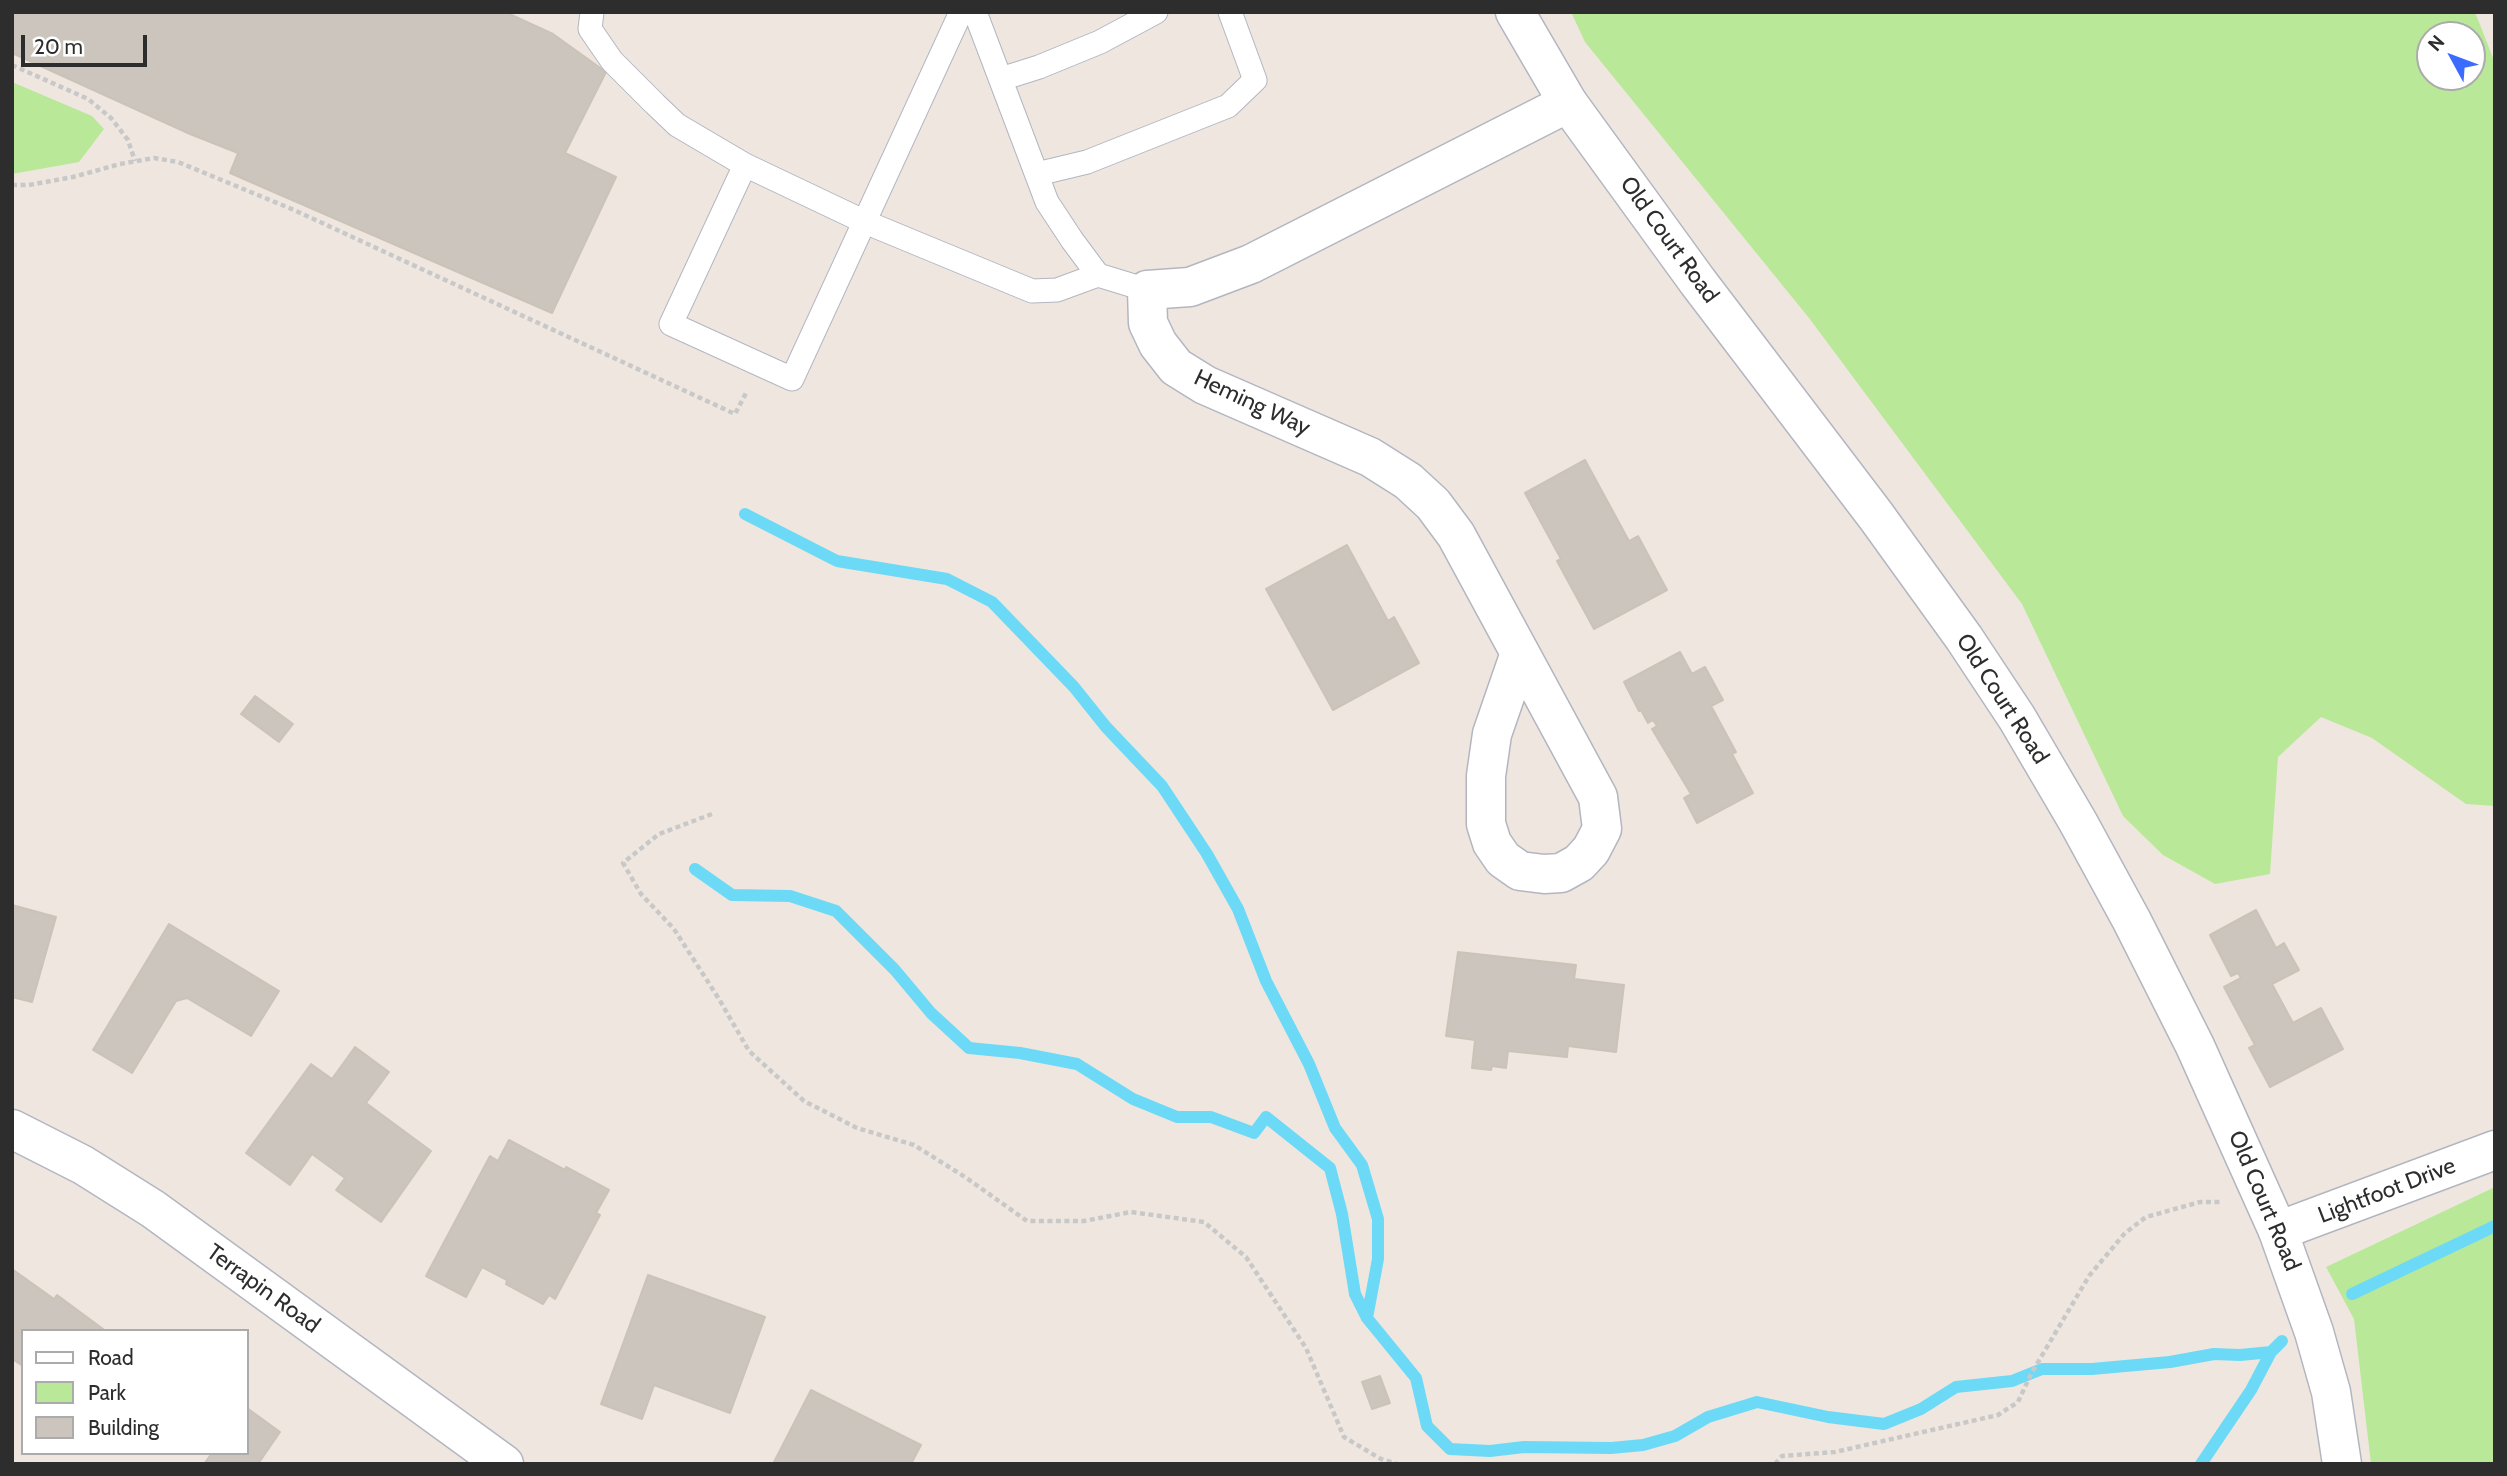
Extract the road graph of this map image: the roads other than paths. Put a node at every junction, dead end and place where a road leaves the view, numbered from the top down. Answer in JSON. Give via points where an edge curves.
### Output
{"nodes":[{"id":1,"x":592,"y":12,"type":"edge"},
{"id":2,"x":961,"y":12,"type":"edge"},
{"id":3,"x":975,"y":12,"type":"edge"},
{"id":4,"x":1156,"y":12,"type":"edge"},
{"id":5,"x":1230,"y":12,"type":"edge"},
{"id":6,"x":1515,"y":12,"type":"edge"},
{"id":7,"x":1001,"y":79,"type":"junction"},
{"id":8,"x":1568,"y":103,"type":"junction"},
{"id":9,"x":745,"y":165,"type":"junction"},
{"id":10,"x":1037,"y":174,"type":"junction"},
{"id":11,"x":864,"y":222,"type":"junction"},
{"id":12,"x":1098,"y":275,"type":"junction"},
{"id":13,"x":1147,"y":290,"type":"junction"},
{"id":14,"x":1520,"y":653,"type":"junction"},
{"id":15,"x":12,"y":1129,"type":"edge"},
{"id":16,"x":2495,"y":1150,"type":"edge"},
{"id":17,"x":2278,"y":1231,"type":"junction"},
{"id":18,"x":504,"y":1464,"type":"edge"},
{"id":19,"x":2342,"y":1464,"type":"edge"}],
"edges":[{"from":1,"to":9,"type":"lane","via":[[590,29],[612,61],[677,125]]},
{"from":2,"to":11,"type":"lane"},
{"from":3,"to":7,"type":"lane"},
{"from":4,"to":7,"type":"lane","via":[[1100,42]]},
{"from":5,"to":10,"type":"lane","via":[[1255,80],[1228,106],[1087,162]]},
{"from":6,"to":8,"type":"street","name":"Old Court Road"},
{"from":7,"to":10,"type":"lane"},
{"from":8,"to":13,"type":"street","via":[[1251,264],[1190,287]]},
{"from":8,"to":17,"type":"street","name":"Old Court Road","via":[[1884,527],[2017,719],[2132,920]]},
{"from":9,"to":11,"type":"lane"},
{"from":9,"to":11,"type":"lane","via":[[671,324],[792,379]]},
{"from":10,"to":12,"type":"lane","via":[[1047,202]]},
{"from":11,"to":12,"type":"lane","via":[[1032,291],[1057,290]]},
{"from":12,"to":13,"type":"lane"},
{"from":13,"to":14,"type":"street","name":"Heming Way","via":[[1148,323],[1176,366],[1205,384],[1370,457],[1433,504],[1456,535]]},
{"from":14,"to":14,"type":"street","name":"Heming Way","via":[[1598,797],[1602,829],[1579,863],[1561,873],[1520,871],[1503,859],[1486,824],[1492,734]]},
{"from":15,"to":18,"type":"street","name":"Terrapin Road","via":[[83,1165],[153,1209]]},
{"from":16,"to":17,"type":"street","name":"Lightfoot Drive"},
{"from":17,"to":19,"type":"street","name":"Old Court Road","via":[[2315,1332],[2331,1392]]}]}
